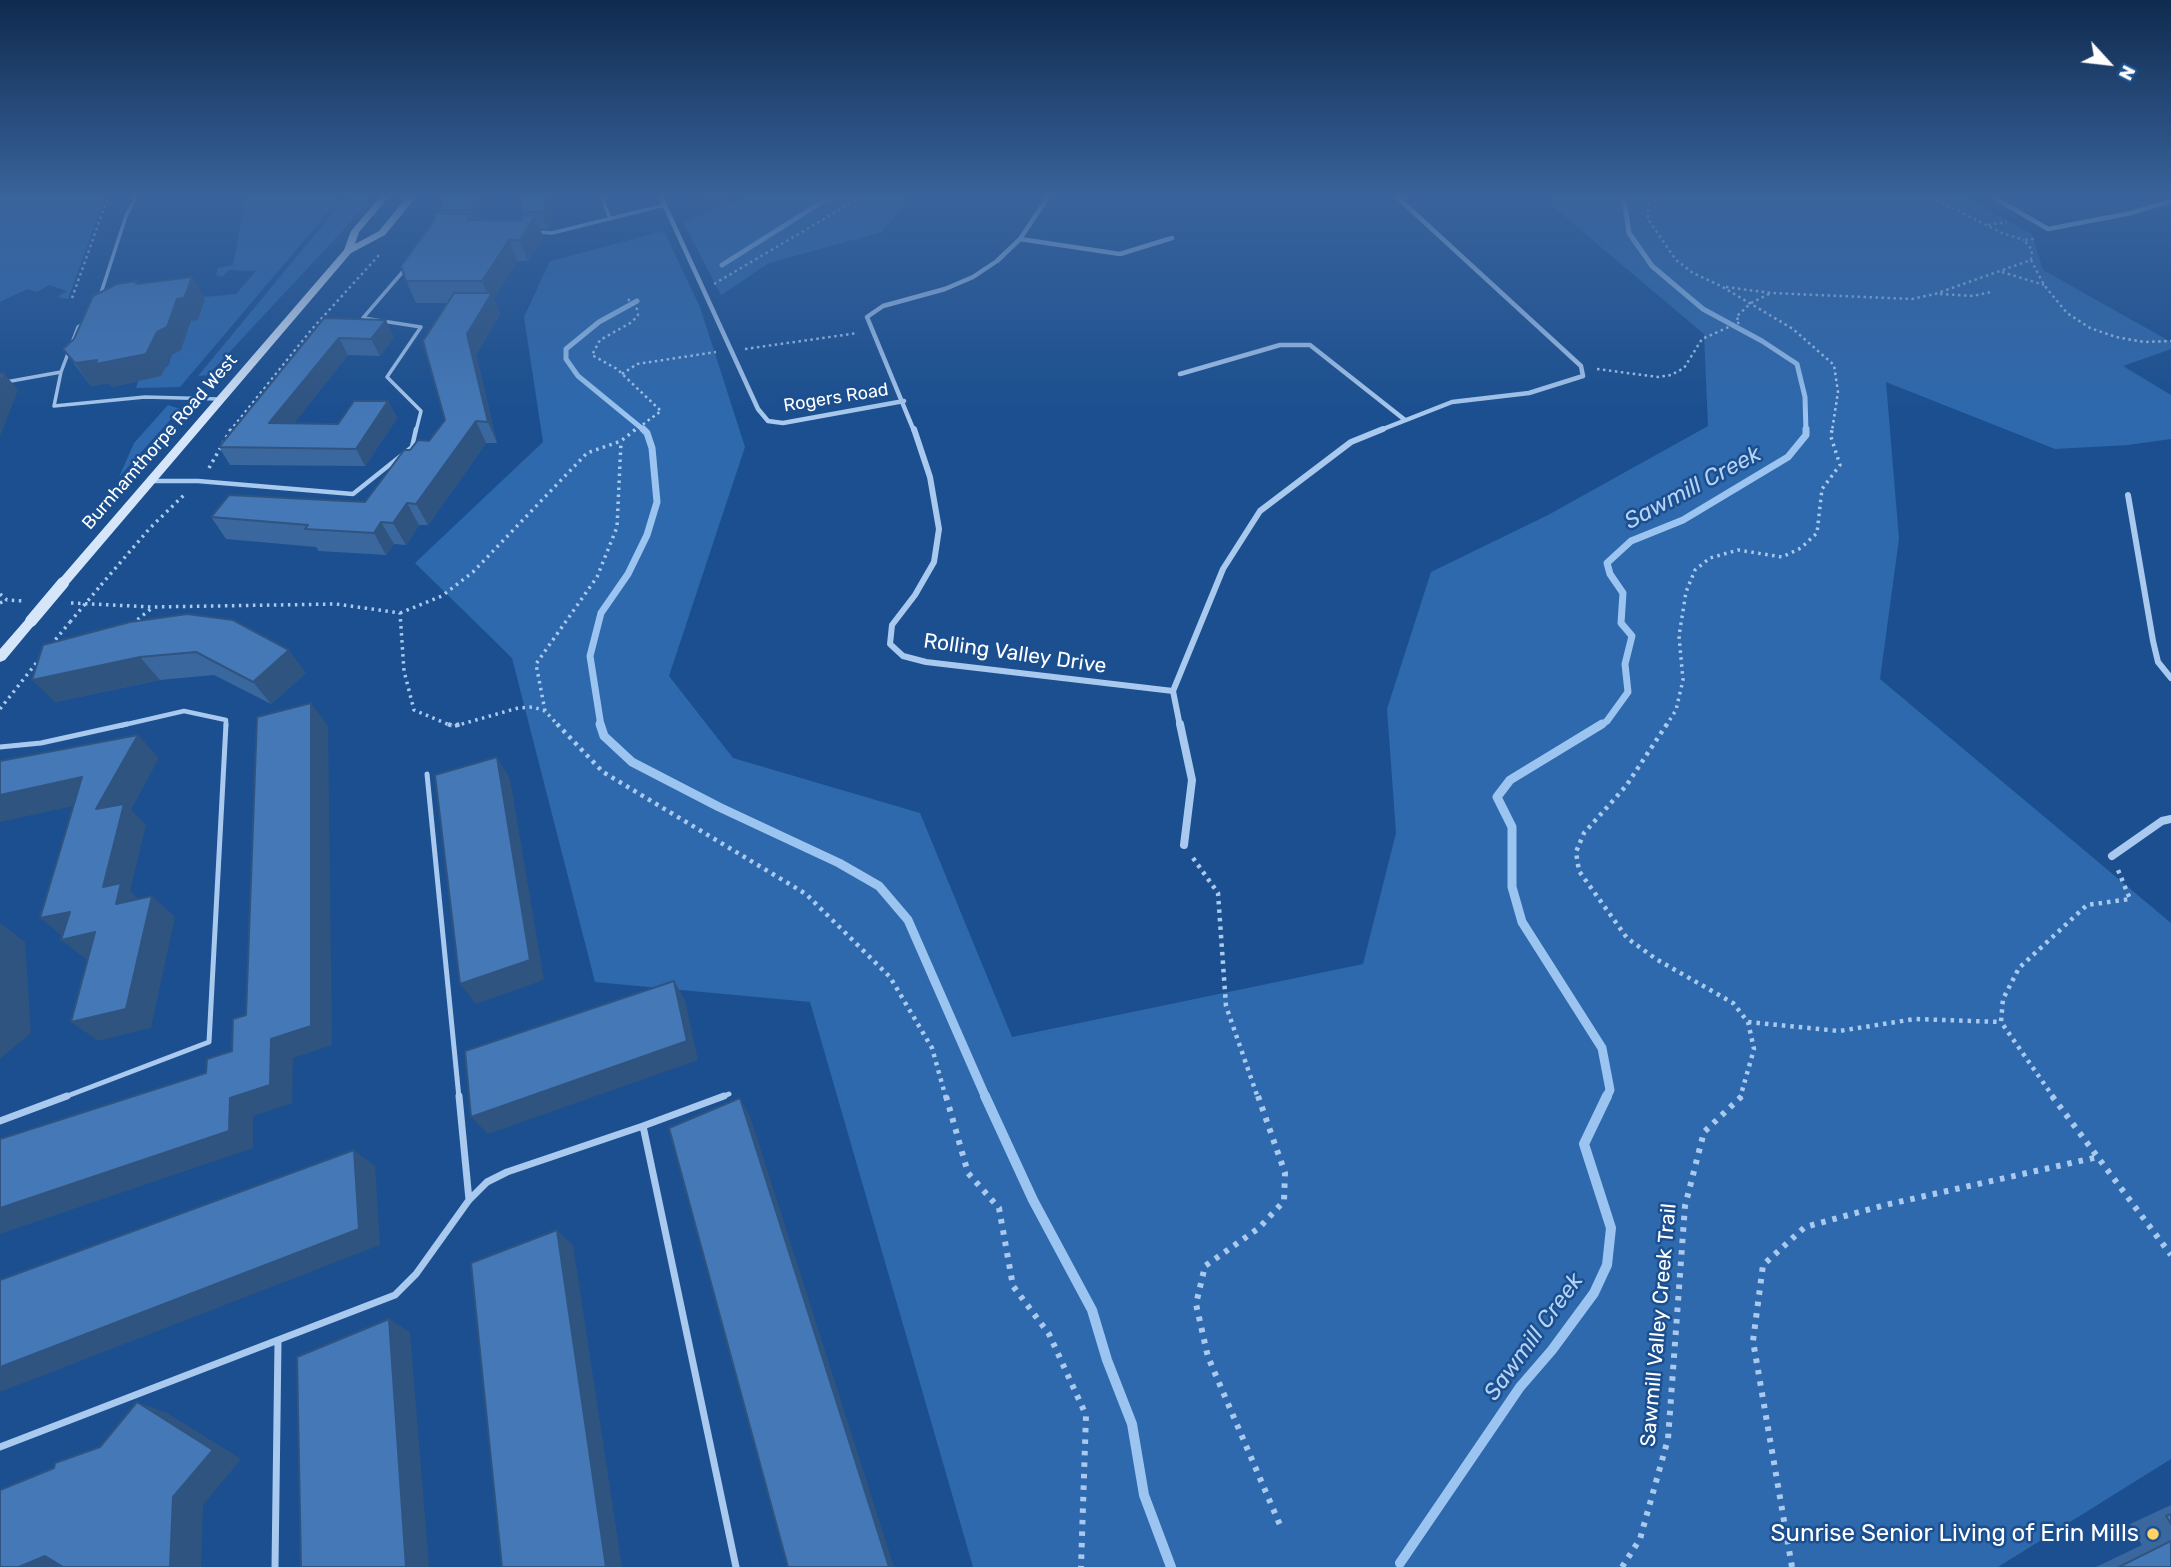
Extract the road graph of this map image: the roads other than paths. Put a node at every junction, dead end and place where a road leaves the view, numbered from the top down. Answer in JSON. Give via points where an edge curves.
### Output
{"nodes":[{"id":1,"x":109,"y":270,"type":"edge"},
{"id":2,"x":331,"y":270,"type":"edge"},
{"id":3,"x":404,"y":270,"type":"edge"},
{"id":4,"x":694,"y":270,"type":"edge"},
{"id":5,"x":983,"y":270,"type":"edge"},
{"id":6,"x":1477,"y":270,"type":"edge"},
{"id":7,"x":94,"y":301,"type":"edge"},
{"id":8,"x":87,"y":321,"type":"edge"},
{"id":9,"x":61,"y":372,"type":"junction"},
{"id":10,"x":1180,"y":374,"type":"dead end"},
{"id":11,"x":0,"y":383,"type":"edge"},
{"id":12,"x":219,"y":399,"type":"junction"},
{"id":13,"x":904,"y":401,"type":"junction"},
{"id":14,"x":1405,"y":420,"type":"junction"},
{"id":15,"x":149,"y":481,"type":"junction"},
{"id":16,"x":2128,"y":495,"type":"dead end"},
{"id":17,"x":0,"y":657,"type":"edge"},
{"id":18,"x":2171,"y":678,"type":"edge"},
{"id":19,"x":1172,"y":691,"type":"junction"},
{"id":20,"x":0,"y":747,"type":"edge"},
{"id":21,"x":427,"y":774,"type":"dead end"},
{"id":22,"x":2171,"y":819,"type":"edge"},
{"id":23,"x":1184,"y":845,"type":"road end"},
{"id":24,"x":2112,"y":856,"type":"road end"},
{"id":25,"x":729,"y":1094,"type":"dead end"},
{"id":26,"x":0,"y":1121,"type":"edge"},
{"id":27,"x":643,"y":1126,"type":"junction"},
{"id":28,"x":469,"y":1200,"type":"junction"},
{"id":29,"x":278,"y":1342,"type":"junction"},
{"id":30,"x":0,"y":1447,"type":"edge"},
{"id":31,"x":275,"y":1567,"type":"edge"},
{"id":32,"x":736,"y":1567,"type":"edge"}],
"edges":[{"from":1,"to":7,"type":"lane","via":[[100,297]]},
{"from":2,"to":12,"type":"main road","name":"Burnhamthorpe Road West"},
{"from":3,"to":15,"type":"lane","via":[[363,318],[421,327],[387,377],[421,411],[412,447],[353,494]]},
{"from":4,"to":13,"type":"street","name":"Rogers Road","via":[[758,409],[768,421],[783,423]]},
{"from":5,"to":13,"type":"street","name":"Rolling Valley Drive","via":[[945,289],[883,306],[867,317]]},
{"from":6,"to":14,"type":"street","via":[[1581,366],[1583,376],[1529,393],[1452,402]]},
{"from":8,"to":9,"type":"lane","via":[[78,327]]},
{"from":9,"to":11,"type":"lane"},
{"from":9,"to":12,"type":"lane","via":[[54,406],[145,397]]},
{"from":10,"to":14,"type":"street","via":[[1280,345],[1310,345]]},
{"from":12,"to":15,"type":"main road","name":"Burnhamthorpe Road West"},
{"from":13,"to":19,"type":"street","name":"Rolling Valley Drive","via":[[930,477],[939,529],[934,562],[892,625],[890,644],[904,656],[926,662]]},
{"from":14,"to":19,"type":"street","via":[[1351,442],[1260,511],[1223,569]]},
{"from":15,"to":17,"type":"main road","name":"Burnhamthorpe Road West","bridge":true},
{"from":16,"to":18,"type":"street","via":[[2153,641],[2158,662]]},
{"from":19,"to":23,"type":"street","via":[[1192,780]]},
{"from":20,"to":26,"type":"lane","via":[[41,743],[184,711],[226,720],[209,1042]]},
{"from":21,"to":28,"type":"lane"},
{"from":22,"to":24,"type":"street"},
{"from":25,"to":27,"type":"lane"},
{"from":27,"to":28,"type":"lane","via":[[507,1172],[487,1182]]},
{"from":27,"to":32,"type":"lane"},
{"from":28,"to":29,"type":"lane","via":[[416,1275],[395,1295]]},
{"from":29,"to":30,"type":"lane"},
{"from":29,"to":31,"type":"lane"}]}
